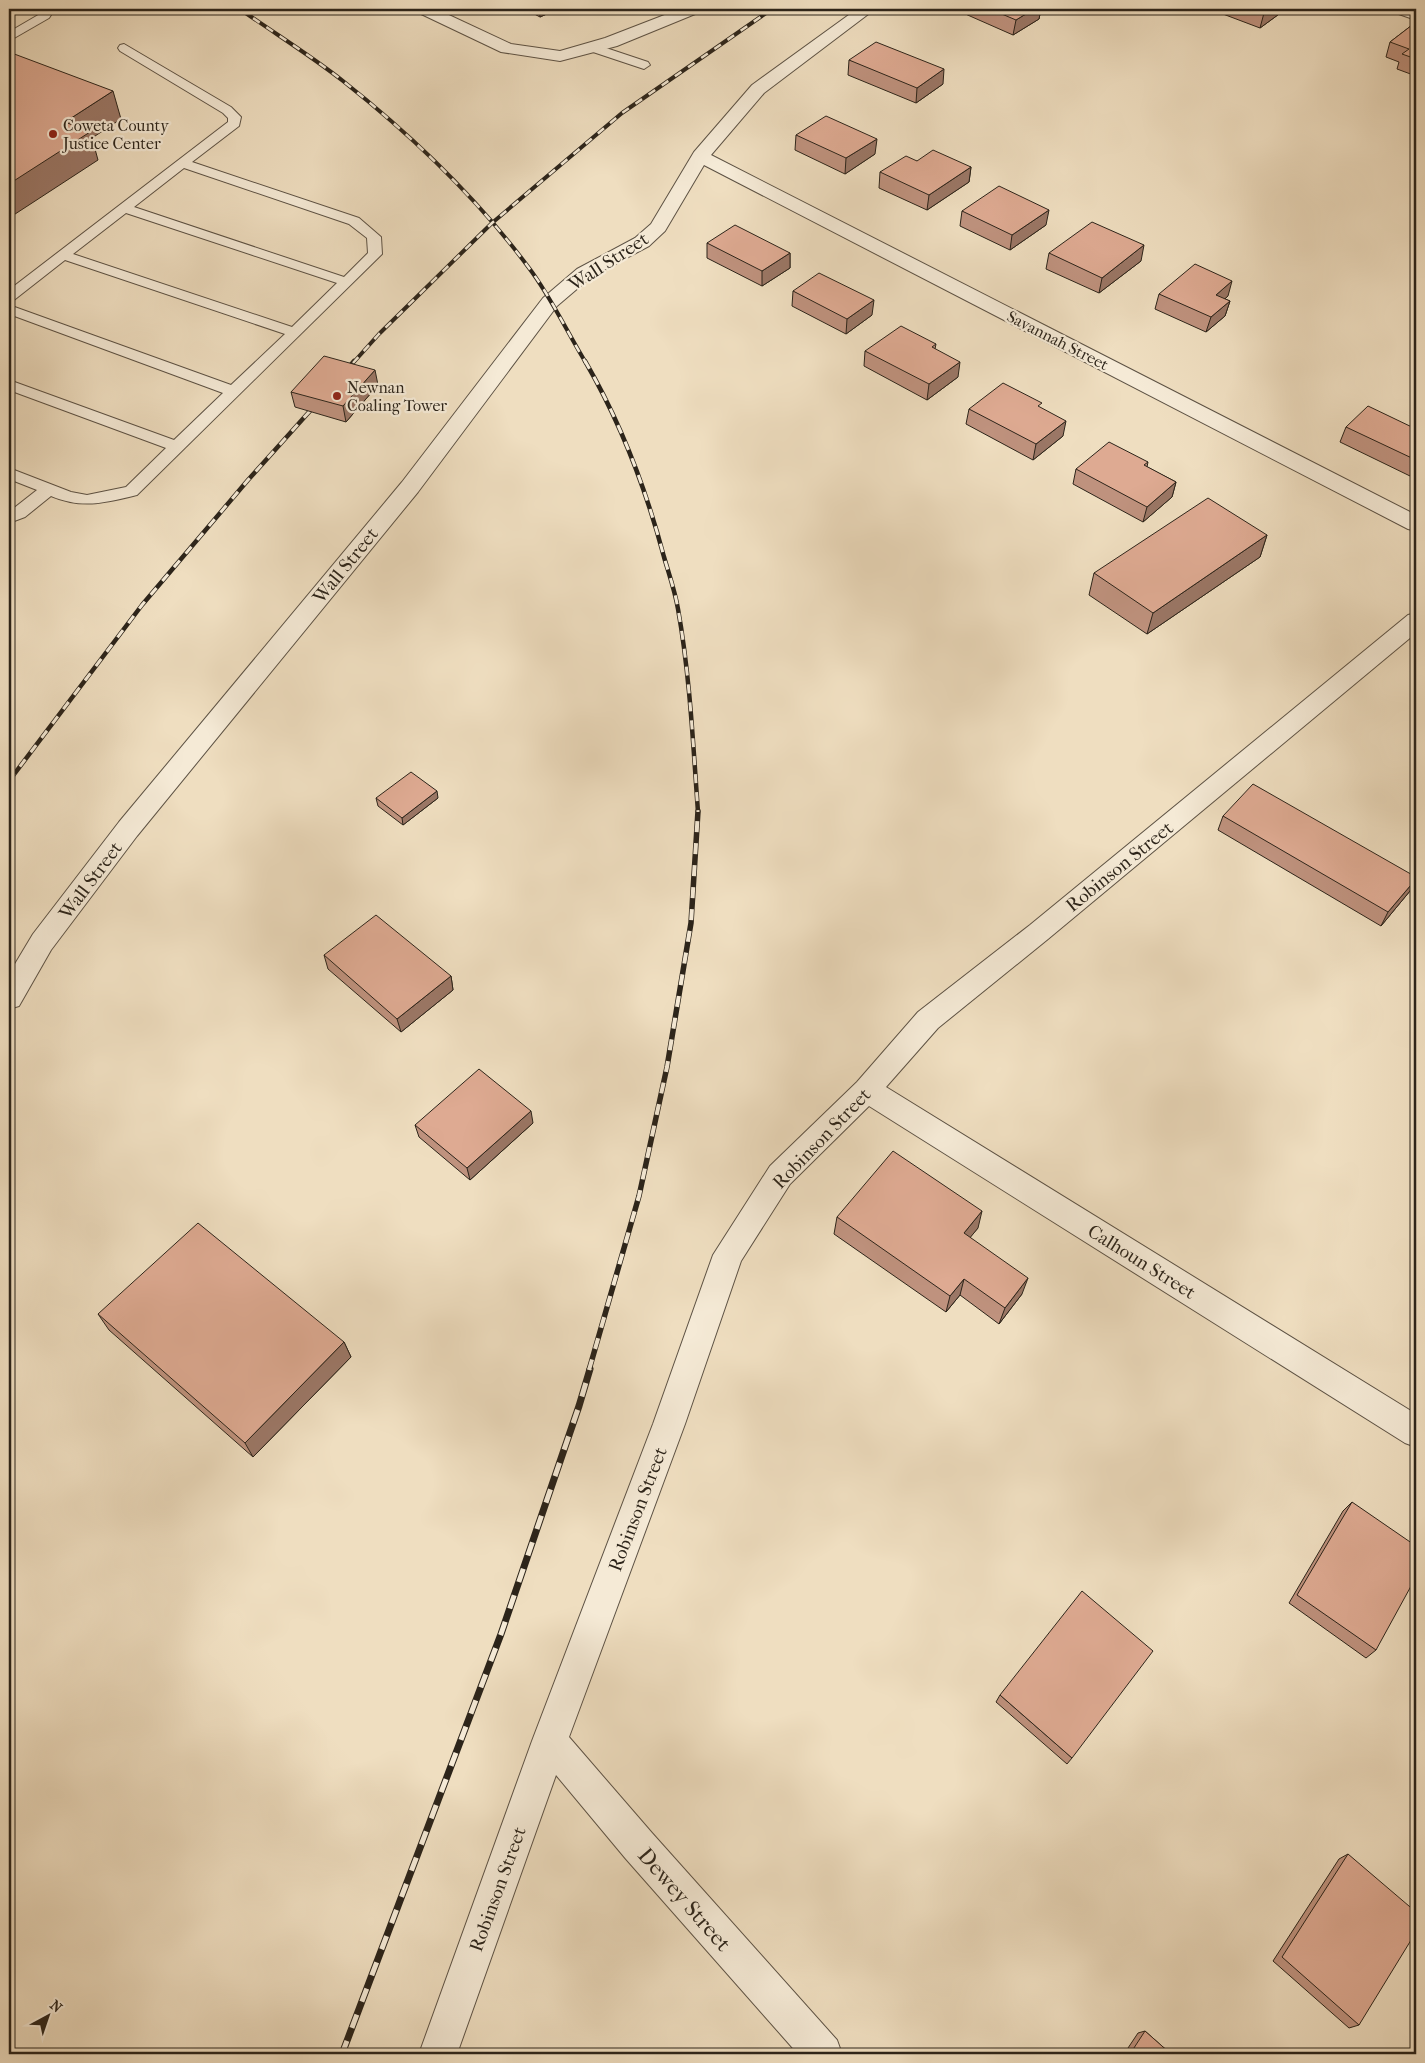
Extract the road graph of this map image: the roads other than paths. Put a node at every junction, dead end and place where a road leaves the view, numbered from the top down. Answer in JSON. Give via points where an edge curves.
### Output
{"nodes":[{"id":1,"x":423,"y":9,"type":"edge"},
{"id":2,"x":694,"y":9,"type":"edge"},
{"id":3,"x":867,"y":9,"type":"edge"},
{"id":4,"x":1399,"y":9,"type":"edge"},
{"id":5,"x":45,"y":15,"type":"dead end"},
{"id":6,"x":1416,"y":15,"type":"edge"},
{"id":7,"x":9,"y":37,"type":"edge"},
{"id":8,"x":591,"y":47,"type":"junction"},
{"id":9,"x":124,"y":48,"type":"dead end"},
{"id":10,"x":644,"y":65,"type":"dead end"},
{"id":11,"x":700,"y":156,"type":"junction"},
{"id":12,"x":183,"y":163,"type":"junction"},
{"id":13,"x":125,"y":208,"type":"junction"},
{"id":14,"x":63,"y":255,"type":"junction"},
{"id":15,"x":346,"y":282,"type":"junction"},
{"id":16,"x":9,"y":297,"type":"edge"},
{"id":17,"x":9,"y":309,"type":"edge"},
{"id":18,"x":294,"y":332,"type":"junction"},
{"id":19,"x":9,"y":386,"type":"edge"},
{"id":20,"x":234,"y":391,"type":"junction"},
{"id":21,"x":176,"y":446,"type":"junction"},
{"id":22,"x":9,"y":472,"type":"edge"},
{"id":23,"x":48,"y":489,"type":"junction"},
{"id":24,"x":9,"y":518,"type":"edge"},
{"id":25,"x":1416,"y":524,"type":"edge"},
{"id":26,"x":1416,"y":621,"type":"edge"},
{"id":27,"x":9,"y":998,"type":"edge"},
{"id":28,"x":867,"y":1090,"type":"junction"},
{"id":29,"x":1416,"y":1432,"type":"edge"},
{"id":30,"x":550,"y":1741,"type":"junction"},
{"id":31,"x":438,"y":2054,"type":"edge"},
{"id":32,"x":823,"y":2054,"type":"edge"}],
"edges":[{"from":1,"to":8,"type":"street","via":[[507,48],[560,56]]},
{"from":2,"to":8,"type":"street"},
{"from":3,"to":11,"type":"street","name":"Wall Street","via":[[758,89]]},
{"from":4,"to":6,"type":"street"},
{"from":5,"to":7,"type":"lane"},
{"from":8,"to":10,"type":"lane"},
{"from":9,"to":12,"type":"lane","via":[[235,117],[234,123]]},
{"from":11,"to":25,"type":"street","name":"Savannah Street"},
{"from":11,"to":27,"type":"street","name":"Wall Street","via":[[658,228],[642,242],[584,273],[550,302],[410,487],[128,829],[42,942]]},
{"from":12,"to":13,"type":"lane"},
{"from":12,"to":15,"type":"lane","via":[[354,221],[374,236],[375,254]]},
{"from":13,"to":14,"type":"lane"},
{"from":13,"to":15,"type":"lane"},
{"from":14,"to":16,"type":"lane"},
{"from":14,"to":18,"type":"lane"},
{"from":15,"to":18,"type":"lane"},
{"from":17,"to":20,"type":"lane"},
{"from":18,"to":20,"type":"lane"},
{"from":19,"to":21,"type":"lane"},
{"from":20,"to":21,"type":"lane"},
{"from":21,"to":23,"type":"lane","via":[[130,491],[86,500]]},
{"from":22,"to":23,"type":"lane"},
{"from":23,"to":24,"type":"lane"},
{"from":26,"to":28,"type":"street","name":"Robinson Street","via":[[928,1020]]},
{"from":28,"to":29,"type":"street","name":"Calhoun Street"},
{"from":28,"to":30,"type":"street","name":"Robinson Street","via":[[780,1175],[728,1255],[669,1424]]},
{"from":30,"to":31,"type":"street","name":"Robinson Street"},
{"from":30,"to":32,"type":"street","name":"Dewey Street"}]}
